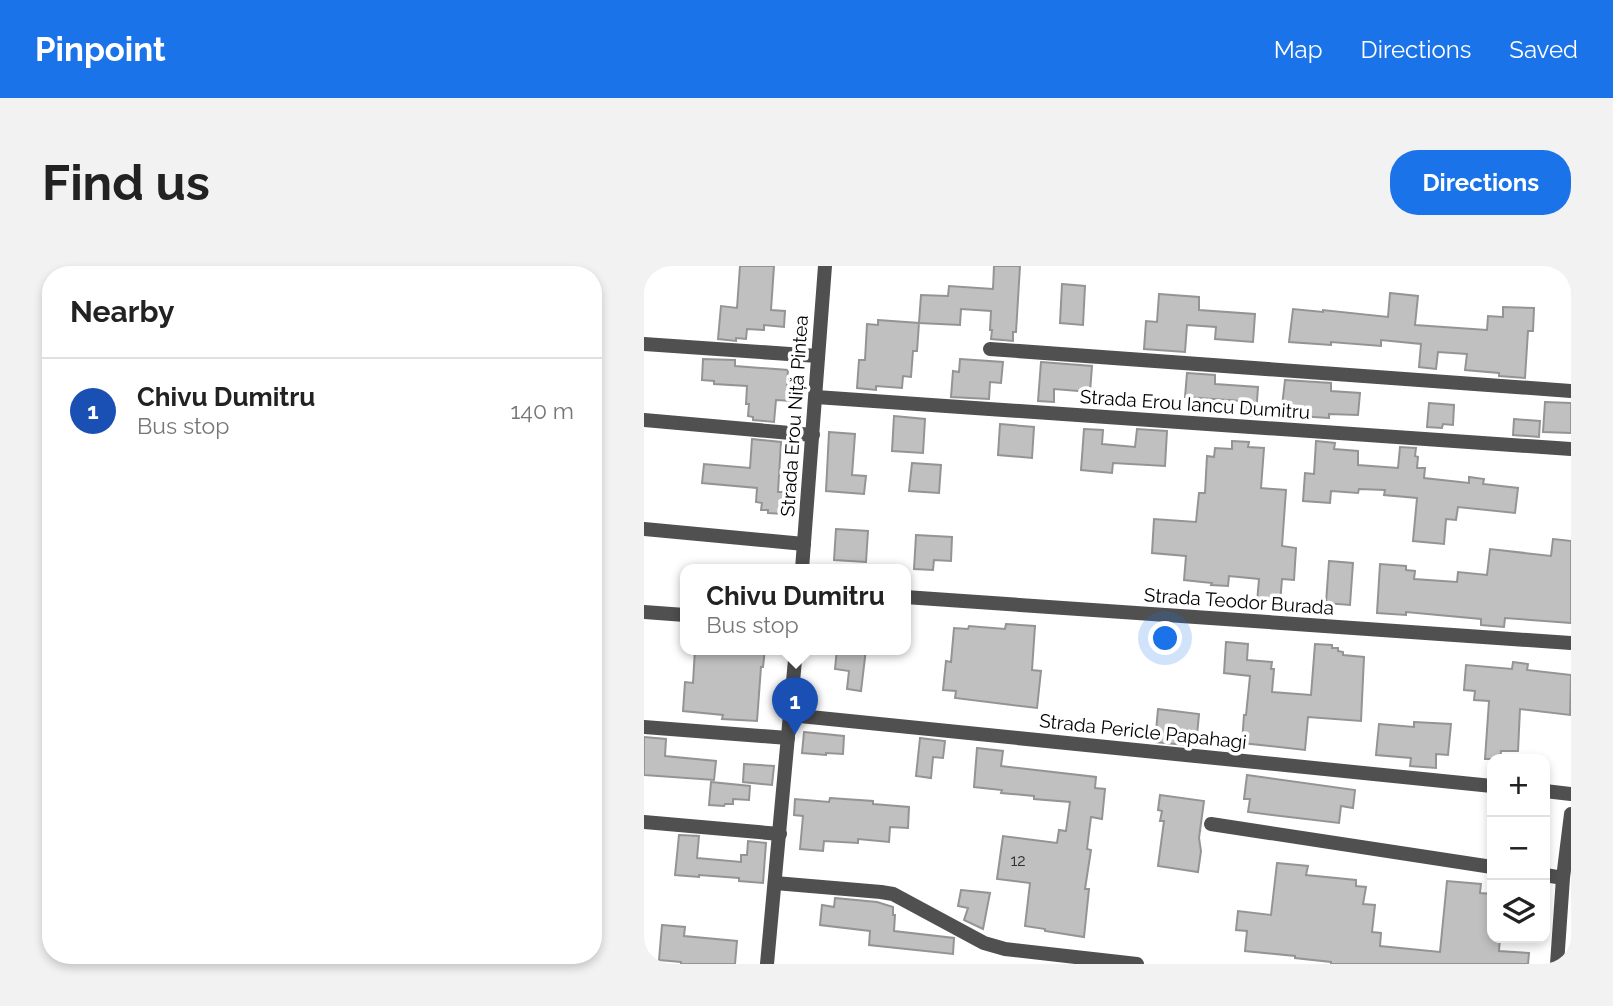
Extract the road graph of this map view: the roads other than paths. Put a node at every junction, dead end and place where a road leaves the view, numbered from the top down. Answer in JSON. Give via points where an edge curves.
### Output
{"nodes":[{"id":1,"x":825,"y":266,"type":"edge"},
{"id":2,"x":644,"y":344,"type":"edge"},
{"id":3,"x":990,"y":349,"type":"dead end"},
{"id":4,"x":818,"y":356,"type":"junction"},
{"id":5,"x":1571,"y":391,"type":"edge"},
{"id":6,"x":816,"y":397,"type":"junction"},
{"id":7,"x":644,"y":420,"type":"edge"},
{"id":8,"x":813,"y":435,"type":"junction"},
{"id":9,"x":1571,"y":449,"type":"edge"},
{"id":10,"x":644,"y":529,"type":"edge"},
{"id":11,"x":804,"y":544,"type":"junction"},
{"id":12,"x":802,"y":564,"type":"edge"},
{"id":13,"x":911,"y":597,"type":"edge"},
{"id":14,"x":644,"y":612,"type":"edge"},
{"id":15,"x":680,"y":615,"type":"edge"},
{"id":16,"x":1571,"y":643,"type":"edge"},
{"id":17,"x":795,"y":655,"type":"edge"},
{"id":18,"x":790,"y":715,"type":"junction"},
{"id":19,"x":644,"y":727,"type":"edge"},
{"id":20,"x":788,"y":738,"type":"junction"},
{"id":21,"x":1487,"y":785,"type":"edge"},
{"id":22,"x":1550,"y":792,"type":"edge"},
{"id":23,"x":1571,"y":794,"type":"edge"},
{"id":24,"x":1571,"y":814,"type":"edge"},
{"id":25,"x":644,"y":822,"type":"edge"},
{"id":26,"x":1211,"y":824,"type":"dead end"},
{"id":27,"x":780,"y":834,"type":"junction"},
{"id":28,"x":1487,"y":866,"type":"edge"},
{"id":29,"x":1550,"y":876,"type":"edge"},
{"id":30,"x":1563,"y":878,"type":"junction"},
{"id":31,"x":775,"y":883,"type":"junction"},
{"id":32,"x":767,"y":964,"type":"edge"},
{"id":33,"x":1138,"y":964,"type":"edge"},
{"id":34,"x":1557,"y":964,"type":"edge"}],
"edges":[{"from":1,"to":4,"type":"street","name":"Strada Erou Niță Pintea"},
{"from":2,"to":4,"type":"street"},
{"from":3,"to":5,"type":"street"},
{"from":4,"to":6,"type":"street","name":"Strada Erou Niță Pintea"},
{"from":6,"to":8,"type":"street","name":"Strada Erou Niță Pintea"},
{"from":6,"to":9,"type":"street","name":"Strada Erou Iancu Dumitru"},
{"from":7,"to":8,"type":"street"},
{"from":8,"to":11,"type":"street","name":"Strada Erou Niță Pintea"},
{"from":10,"to":11,"type":"street"},
{"from":11,"to":12,"type":"street","name":"Strada Erou Niță Pintea"},
{"from":13,"to":16,"type":"street","name":"Strada Teodor Burada"},
{"from":14,"to":15,"type":"street"},
{"from":17,"to":18,"type":"street"},
{"from":18,"to":20,"type":"street"},
{"from":18,"to":21,"type":"street","name":"Strada Pericle Papahagi"},
{"from":19,"to":20,"type":"street"},
{"from":20,"to":27,"type":"street"},
{"from":22,"to":23,"type":"street"},
{"from":24,"to":30,"type":"street"},
{"from":25,"to":27,"type":"street"},
{"from":26,"to":28,"type":"street"},
{"from":27,"to":31,"type":"street"},
{"from":29,"to":30,"type":"street"},
{"from":30,"to":34,"type":"street"},
{"from":31,"to":32,"type":"street"},
{"from":31,"to":33,"type":"street","via":[[893,894],[984,943]]}]}
